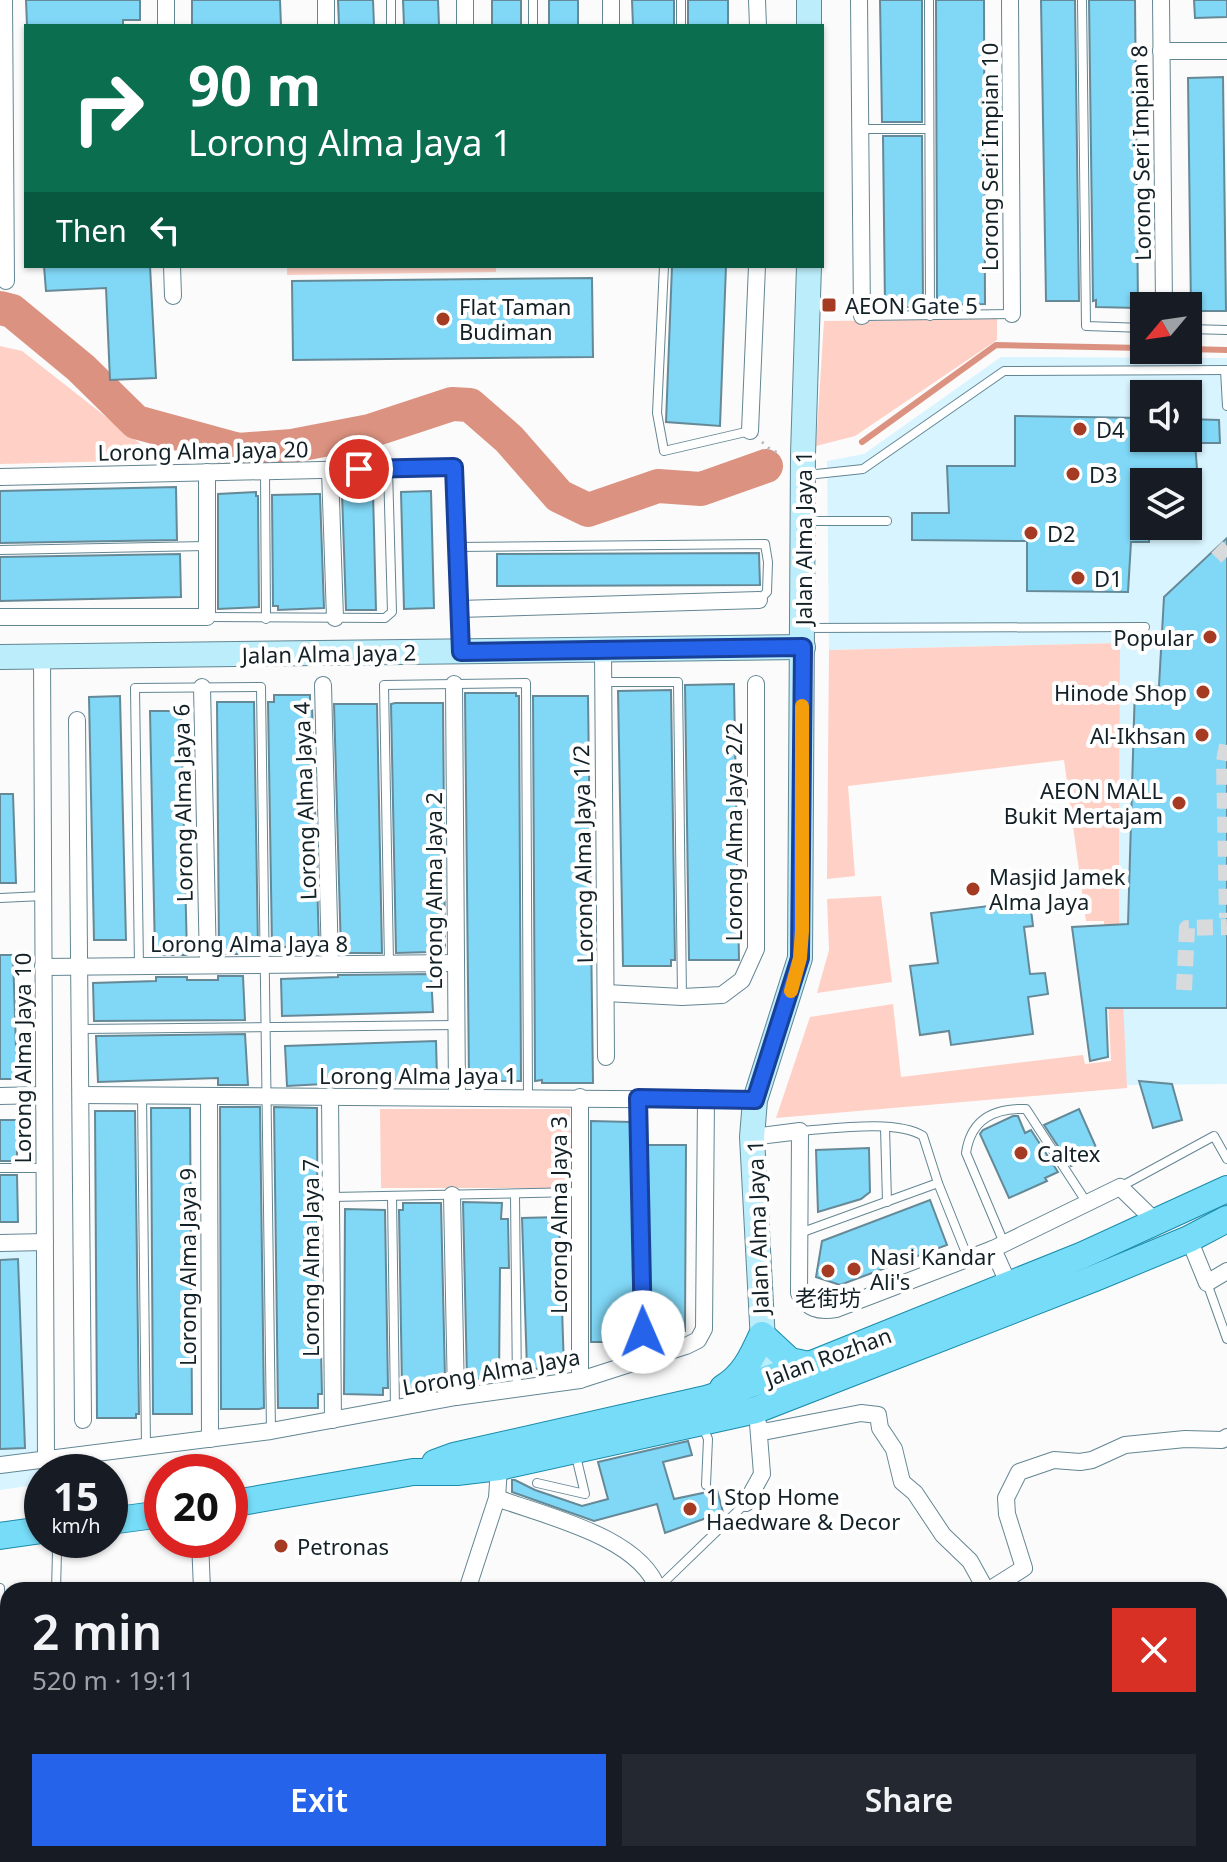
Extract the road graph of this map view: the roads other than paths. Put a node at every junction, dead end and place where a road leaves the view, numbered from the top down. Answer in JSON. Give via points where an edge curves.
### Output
{"nodes":[{"id":1,"x":4,"y":0,"type":"edge"},
{"id":2,"x":166,"y":0,"type":"edge"},
{"id":3,"x":326,"y":0,"type":"edge"},
{"id":4,"x":391,"y":0,"type":"edge"},
{"id":5,"x":465,"y":0,"type":"edge"},
{"id":6,"x":533,"y":0,"type":"edge"},
{"id":7,"x":611,"y":0,"type":"edge"},
{"id":8,"x":681,"y":0,"type":"edge"},
{"id":9,"x":757,"y":0,"type":"edge"},
{"id":10,"x":809,"y":0,"type":"edge"},
{"id":11,"x":859,"y":0,"type":"edge"},
{"id":12,"x":929,"y":0,"type":"edge"},
{"id":13,"x":1010,"y":0,"type":"edge"},
{"id":14,"x":1082,"y":0,"type":"edge"},
{"id":15,"x":1161,"y":0,"type":"edge"},
{"id":16,"x":166,"y":24,"type":"edge"},
{"id":17,"x":326,"y":24,"type":"edge"},
{"id":18,"x":391,"y":24,"type":"edge"},
{"id":19,"x":465,"y":24,"type":"edge"},
{"id":20,"x":533,"y":24,"type":"edge"},
{"id":21,"x":611,"y":24,"type":"edge"},
{"id":22,"x":681,"y":24,"type":"edge"},
{"id":23,"x":758,"y":24,"type":"edge"},
{"id":24,"x":809,"y":24,"type":"edge"},
{"id":25,"x":1161,"y":51,"type":"junction"},
{"id":26,"x":1227,"y":51,"type":"edge"},
{"id":27,"x":860,"y":129,"type":"junction"},
{"id":28,"x":929,"y":129,"type":"junction"},
{"id":29,"x":172,"y":268,"type":"edge"},
{"id":30,"x":664,"y":268,"type":"edge"},
{"id":31,"x":757,"y":268,"type":"edge"},
{"id":32,"x":809,"y":268,"type":"edge"},
{"id":33,"x":6,"y":281,"type":"dead end"},
{"id":34,"x":1164,"y":292,"type":"edge"},
{"id":35,"x":173,"y":296,"type":"dead end"},
{"id":36,"x":1012,"y":314,"type":"joint"},
{"id":37,"x":862,"y":316,"type":"joint"},
{"id":38,"x":930,"y":316,"type":"junction"},
{"id":39,"x":1130,"y":328,"type":"edge"},
{"id":40,"x":1202,"y":329,"type":"edge"},
{"id":41,"x":1227,"y":330,"type":"edge"},
{"id":42,"x":1226,"y":370,"type":"edge"},
{"id":43,"x":1227,"y":406,"type":"edge"},
{"id":44,"x":750,"y":431,"type":"joint"},
{"id":45,"x":803,"y":464,"type":"junction"},
{"id":46,"x":388,"y":469,"type":"junction"},
{"id":47,"x":330,"y":470,"type":"junction"},
{"id":48,"x":265,"y":471,"type":"junction"},
{"id":49,"x":207,"y":472,"type":"junction"},
{"id":50,"x":0,"y":477,"type":"edge"},
{"id":51,"x":803,"y":521,"type":"junction"},
{"id":52,"x":887,"y":521,"type":"dead end"},
{"id":53,"x":207,"y":546,"type":"junction"},
{"id":54,"x":457,"y":547,"type":"junction"},
{"id":55,"x":0,"y":550,"type":"edge"},
{"id":56,"x":759,"y":600,"type":"joint"},
{"id":57,"x":459,"y":609,"type":"junction"},
{"id":58,"x":0,"y":617,"type":"edge"},
{"id":59,"x":207,"y":617,"type":"junction"},
{"id":60,"x":335,"y":618,"type":"junction"},
{"id":61,"x":266,"y":619,"type":"junction"},
{"id":62,"x":1145,"y":627,"type":"dead end"},
{"id":63,"x":803,"y":638,"type":"junction"},
{"id":64,"x":603,"y":651,"type":"junction"},
{"id":65,"x":461,"y":652,"type":"junction"},
{"id":66,"x":42,"y":656,"type":"junction"},
{"id":67,"x":0,"y":657,"type":"edge"},
{"id":68,"x":603,"y":682,"type":"junction"},
{"id":69,"x":454,"y":684,"type":"junction"},
{"id":70,"x":756,"y":684,"type":"dead end"},
{"id":71,"x":323,"y":685,"type":"dead end"},
{"id":72,"x":202,"y":687,"type":"junction"},
{"id":73,"x":77,"y":720,"type":"dead end"},
{"id":74,"x":43,"y":896,"type":"junction"},
{"id":75,"x":0,"y":898,"type":"edge"},
{"id":76,"x":456,"y":963,"type":"junction"},
{"id":77,"x":330,"y":964,"type":"junction"},
{"id":78,"x":389,"y":964,"type":"junction"},
{"id":79,"x":208,"y":965,"type":"junction"},
{"id":80,"x":265,"y":965,"type":"junction"},
{"id":81,"x":80,"y":966,"type":"junction"},
{"id":82,"x":139,"y":966,"type":"junction"},
{"id":83,"x":43,"y":967,"type":"junction"},
{"id":84,"x":606,"y":993,"type":"junction"},
{"id":85,"x":682,"y":997,"type":"junction"},
{"id":86,"x":456,"y":1025,"type":"junction"},
{"id":87,"x":266,"y":1027,"type":"junction"},
{"id":88,"x":81,"y":1029,"type":"junction"},
{"id":89,"x":606,"y":1057,"type":"dead end"},
{"id":90,"x":44,"y":1095,"type":"junction"},
{"id":91,"x":81,"y":1095,"type":"junction"},
{"id":92,"x":142,"y":1095,"type":"junction"},
{"id":93,"x":0,"y":1096,"type":"edge"},
{"id":94,"x":209,"y":1096,"type":"junction"},
{"id":95,"x":267,"y":1096,"type":"junction"},
{"id":96,"x":330,"y":1096,"type":"junction"},
{"id":97,"x":457,"y":1097,"type":"junction"},
{"id":98,"x":528,"y":1097,"type":"junction"},
{"id":99,"x":580,"y":1097,"type":"junction"},
{"id":100,"x":638,"y":1098,"type":"junction"},
{"id":101,"x":706,"y":1098,"type":"junction"},
{"id":102,"x":755,"y":1100,"type":"junction"},
{"id":103,"x":885,"y":1127,"type":"junction"},
{"id":104,"x":800,"y":1131,"type":"junction"},
{"id":105,"x":752,"y":1137,"type":"junction"},
{"id":106,"x":1227,"y":1159,"type":"edge"},
{"id":107,"x":0,"y":1168,"type":"edge"},
{"id":108,"x":44,"y":1168,"type":"junction"},
{"id":109,"x":938,"y":1183,"type":"junction"},
{"id":110,"x":1120,"y":1187,"type":"junction"},
{"id":111,"x":1227,"y":1189,"type":"edge"},
{"id":112,"x":580,"y":1192,"type":"junction"},
{"id":113,"x":515,"y":1194,"type":"junction"},
{"id":114,"x":452,"y":1195,"type":"junction"},
{"id":115,"x":392,"y":1196,"type":"junction"},
{"id":116,"x":332,"y":1197,"type":"junction"},
{"id":117,"x":887,"y":1202,"type":"junction"},
{"id":118,"x":1087,"y":1203,"type":"junction"},
{"id":119,"x":1227,"y":1219,"type":"edge"},
{"id":120,"x":1157,"y":1223,"type":"junction"},
{"id":121,"x":800,"y":1233,"type":"junction"},
{"id":122,"x":1189,"y":1239,"type":"junction"},
{"id":123,"x":45,"y":1242,"type":"junction"},
{"id":124,"x":0,"y":1243,"type":"edge"},
{"id":125,"x":998,"y":1246,"type":"junction"},
{"id":126,"x":969,"y":1258,"type":"junction"},
{"id":127,"x":1227,"y":1271,"type":"edge"},
{"id":128,"x":1207,"y":1283,"type":"junction"},
{"id":129,"x":1009,"y":1285,"type":"junction"},
{"id":130,"x":762,"y":1335,"type":"junction"},
{"id":131,"x":1227,"y":1339,"type":"edge"},
{"id":132,"x":643,"y":1361,"type":"junction"},
{"id":133,"x":815,"y":1376,"type":"junction"},
{"id":134,"x":765,"y":1379,"type":"junction"},
{"id":135,"x":580,"y":1380,"type":"junction"},
{"id":136,"x":517,"y":1389,"type":"junction"},
{"id":137,"x":456,"y":1397,"type":"junction"},
{"id":138,"x":395,"y":1409,"type":"junction"},
{"id":139,"x":710,"y":1413,"type":"junction"},
{"id":140,"x":83,"y":1420,"type":"dead end"},
{"id":141,"x":333,"y":1420,"type":"junction"},
{"id":142,"x":757,"y":1420,"type":"junction"},
{"id":143,"x":271,"y":1431,"type":"junction"},
{"id":144,"x":1227,"y":1437,"type":"edge"},
{"id":145,"x":210,"y":1439,"type":"junction"},
{"id":146,"x":146,"y":1448,"type":"junction"},
{"id":147,"x":575,"y":1452,"type":"junction"},
{"id":148,"x":46,"y":1454,"type":"edge"},
{"id":149,"x":91,"y":1454,"type":"edge"},
{"id":150,"x":24,"y":1462,"type":"edge"},
{"id":151,"x":0,"y":1465,"type":"edge"},
{"id":152,"x":499,"y":1467,"type":"junction"},
{"id":153,"x":413,"y":1472,"type":"junction"},
{"id":154,"x":537,"y":1483,"type":"dead end"},
{"id":155,"x":706,"y":1485,"type":"dead end"},
{"id":156,"x":497,"y":1498,"type":"junction"},
{"id":157,"x":248,"y":1501,"type":"edge"},
{"id":158,"x":746,"y":1503,"type":"joint"},
{"id":159,"x":24,"y":1533,"type":"edge"},
{"id":160,"x":0,"y":1536,"type":"edge"},
{"id":161,"x":57,"y":1558,"type":"edge"},
{"id":162,"x":201,"y":1558,"type":"edge"},
{"id":163,"x":56,"y":1582,"type":"edge"},
{"id":164,"x":202,"y":1582,"type":"edge"},
{"id":165,"x":470,"y":1582,"type":"edge"},
{"id":166,"x":655,"y":1582,"type":"edge"},
{"id":167,"x":665,"y":1582,"type":"edge"},
{"id":168,"x":983,"y":1582,"type":"edge"},
{"id":169,"x":1001,"y":1582,"type":"edge"}],
"edges":[{"from":1,"to":33,"type":"street"},
{"from":2,"to":16,"type":"street"},
{"from":3,"to":17,"type":"street"},
{"from":4,"to":18,"type":"lane"},
{"from":5,"to":19,"type":"street"},
{"from":6,"to":20,"type":"lane"},
{"from":7,"to":21,"type":"street"},
{"from":8,"to":22,"type":"lane"},
{"from":9,"to":23,"type":"street"},
{"from":10,"to":24,"type":"street"},
{"from":11,"to":27,"type":"street"},
{"from":12,"to":28,"type":"lane"},
{"from":13,"to":36,"type":"street","name":"Lorong Seri Impian 10"},
{"from":14,"to":39,"type":"lane","via":[[1086,326]]},
{"from":15,"to":25,"type":"street","name":"Lorong Seri Impian 8"},
{"from":25,"to":26,"type":"street"},
{"from":25,"to":34,"type":"street","name":"Lorong Seri Impian 8"},
{"from":27,"to":28,"type":"lane"},
{"from":27,"to":37,"type":"street"},
{"from":28,"to":38,"type":"lane"},
{"from":29,"to":35,"type":"street"},
{"from":30,"to":44,"type":"lane","via":[[657,413],[664,451]]},
{"from":31,"to":44,"type":"street"},
{"from":32,"to":45,"type":"street","name":"Jalan Alma Jaya 1"},
{"from":36,"to":38,"type":"lane"},
{"from":37,"to":38,"type":"lane"},
{"from":40,"to":41,"type":"lane"},
{"from":42,"to":43,"type":"lane"},
{"from":42,"to":45,"type":"lane","via":[[1004,371],[863,469]]},
{"from":45,"to":51,"type":"street","name":"Jalan Alma Jaya 1"},
{"from":46,"to":47,"type":"street","name":"Lorong Alma Jaya 20"},
{"from":46,"to":54,"type":"street","name":"Lorong Alma Jaya 20","via":[[454,467]]},
{"from":46,"to":60,"type":"lane","via":[[392,612],[385,618]]},
{"from":47,"to":48,"type":"street","name":"Lorong Alma Jaya 20"},
{"from":47,"to":60,"type":"street"},
{"from":48,"to":49,"type":"street","name":"Lorong Alma Jaya 20"},
{"from":48,"to":61,"type":"lane"},
{"from":49,"to":50,"type":"street","name":"Lorong Alma Jaya 20"},
{"from":49,"to":53,"type":"street"},
{"from":51,"to":52,"type":"lane"},
{"from":51,"to":63,"type":"street","name":"Jalan Alma Jaya 1"},
{"from":53,"to":55,"type":"lane"},
{"from":53,"to":59,"type":"street"},
{"from":54,"to":56,"type":"lane","via":[[765,544],[767,592]]},
{"from":54,"to":57,"type":"street"},
{"from":56,"to":57,"type":"street"},
{"from":57,"to":65,"type":"street"},
{"from":58,"to":59,"type":"street"},
{"from":59,"to":61,"type":"lane"},
{"from":60,"to":61,"type":"lane"},
{"from":62,"to":63,"type":"lane"},
{"from":63,"to":64,"type":"street","name":"Jalan Alma Jaya 2"},
{"from":63,"to":102,"type":"street","name":"Jalan Alma Jaya 1","via":[[800,958]]},
{"from":64,"to":65,"type":"street","name":"Jalan Alma Jaya 2"},
{"from":64,"to":68,"type":"street","name":"Lorong Alma Jaya 1/2"},
{"from":65,"to":66,"type":"street","name":"Jalan Alma Jaya 2"},
{"from":66,"to":67,"type":"street","name":"Jalan Alma Jaya 2"},
{"from":66,"to":74,"type":"street","name":"Lorong Alma Jaya 10"},
{"from":68,"to":84,"type":"street","name":"Lorong Alma Jaya 1/2"},
{"from":68,"to":85,"type":"lane","via":[[678,682]]},
{"from":69,"to":76,"type":"street","name":"Lorong Alma Jaya 2"},
{"from":69,"to":78,"type":"lane","via":[[384,685]]},
{"from":69,"to":98,"type":"lane","via":[[526,683]]},
{"from":70,"to":85,"type":"street","name":"Lorong Alma Jaya 2/2","via":[[756,949],[742,980],[722,995]]},
{"from":71,"to":77,"type":"street","name":"Lorong Alma Jaya 4"},
{"from":72,"to":79,"type":"street","name":"Lorong Alma Jaya 6"},
{"from":72,"to":80,"type":"lane","via":[[261,687]]},
{"from":72,"to":82,"type":"lane","via":[[135,688]]},
{"from":73,"to":81,"type":"street"},
{"from":74,"to":75,"type":"lane"},
{"from":74,"to":83,"type":"street","name":"Lorong Alma Jaya 10"},
{"from":76,"to":78,"type":"street","name":"Lorong Alma Jaya 8"},
{"from":76,"to":86,"type":"street","name":"Lorong Alma Jaya 2"},
{"from":77,"to":78,"type":"street","name":"Lorong Alma Jaya 8"},
{"from":77,"to":80,"type":"street","name":"Lorong Alma Jaya 8"},
{"from":79,"to":80,"type":"street","name":"Lorong Alma Jaya 8"},
{"from":79,"to":82,"type":"street","name":"Lorong Alma Jaya 8"},
{"from":80,"to":87,"type":"lane"},
{"from":81,"to":82,"type":"street","name":"Lorong Alma Jaya 8"},
{"from":81,"to":83,"type":"street","name":"Lorong Alma Jaya 8"},
{"from":81,"to":88,"type":"street"},
{"from":83,"to":90,"type":"street","name":"Lorong Alma Jaya 10"},
{"from":84,"to":85,"type":"street","name":"Lorong Alma Jaya 2/2"},
{"from":84,"to":89,"type":"street","name":"Lorong Alma Jaya 1/2"},
{"from":86,"to":87,"type":"lane"},
{"from":86,"to":97,"type":"street","name":"Lorong Alma Jaya 2"},
{"from":87,"to":88,"type":"lane"},
{"from":87,"to":95,"type":"lane"},
{"from":88,"to":91,"type":"street"},
{"from":90,"to":93,"type":"street"},
{"from":90,"to":108,"type":"street","name":"Lorong Alma Jaya 10"},
{"from":91,"to":92,"type":"street","name":"Lorong Alma Jaya 1"},
{"from":91,"to":140,"type":"street"},
{"from":92,"to":94,"type":"street","name":"Lorong Alma Jaya 1"},
{"from":92,"to":146,"type":"lane"},
{"from":94,"to":95,"type":"street","name":"Lorong Alma Jaya 1"},
{"from":94,"to":145,"type":"street","name":"Lorong Alma Jaya 9"},
{"from":95,"to":96,"type":"street","name":"Lorong Alma Jaya 1"},
{"from":95,"to":143,"type":"lane"},
{"from":96,"to":97,"type":"street","name":"Lorong Alma Jaya 1"},
{"from":96,"to":116,"type":"street","name":"Lorong Alma Jaya 7"},
{"from":97,"to":98,"type":"street","name":"Lorong Alma Jaya 1"},
{"from":98,"to":99,"type":"street","name":"Lorong Alma Jaya 1"},
{"from":99,"to":100,"type":"street","name":"Lorong Alma Jaya 1"},
{"from":99,"to":112,"type":"street","name":"Lorong Alma Jaya 3"},
{"from":100,"to":101,"type":"street","name":"Lorong Alma Jaya 1"},
{"from":100,"to":132,"type":"lane"},
{"from":101,"to":102,"type":"street","name":"Lorong Alma Jaya 1"},
{"from":101,"to":132,"type":"street","name":"Lorong Alma Jaya","via":[[704,1329],[698,1340]]},
{"from":102,"to":105,"type":"street","name":"Jalan Alma Jaya 1"},
{"from":103,"to":104,"type":"lane"},
{"from":103,"to":109,"type":"lane","via":[[923,1136]]},
{"from":103,"to":117,"type":"lane"},
{"from":104,"to":105,"type":"street"},
{"from":104,"to":121,"type":"street"},
{"from":105,"to":130,"type":"street","name":"Jalan Alma Jaya 1"},
{"from":106,"to":110,"type":"lane","via":[[1214,1136]]},
{"from":107,"to":108,"type":"lane"},
{"from":108,"to":123,"type":"street","name":"Lorong Alma Jaya 10"},
{"from":109,"to":117,"type":"lane"},
{"from":109,"to":126,"type":"lane"},
{"from":110,"to":118,"type":"street"},
{"from":110,"to":120,"type":"street"},
{"from":111,"to":120,"type":"main road","name":"Jalan Rozhan"},
{"from":112,"to":113,"type":"lane"},
{"from":112,"to":135,"type":"street","name":"Lorong Alma Jaya 3"},
{"from":113,"to":114,"type":"lane"},
{"from":113,"to":136,"type":"lane"},
{"from":114,"to":115,"type":"lane"},
{"from":114,"to":137,"type":"street"},
{"from":115,"to":116,"type":"lane"},
{"from":115,"to":138,"type":"lane"},
{"from":116,"to":141,"type":"street","name":"Lorong Alma Jaya 7"},
{"from":117,"to":121,"type":"lane"},
{"from":118,"to":125,"type":"street"},
{"from":118,"to":125,"type":"lane","via":[[1026,1109],[992,1115],[975,1124],[966,1153]]},
{"from":119,"to":122,"type":"main road","name":"Jalan Rozhan"},
{"from":120,"to":129,"type":"main road","name":"Jalan Rozhan"},
{"from":121,"to":126,"type":"street","via":[[799,1293],[806,1305],[821,1311]]},
{"from":122,"to":128,"type":"street"},
{"from":122,"to":133,"type":"main road","name":"Jalan Rozhan"},
{"from":123,"to":124,"type":"street"},
{"from":123,"to":148,"type":"street","name":"Lorong Alma Jaya 10"},
{"from":125,"to":126,"type":"street"},
{"from":125,"to":129,"type":"street"},
{"from":127,"to":128,"type":"street"},
{"from":128,"to":131,"type":"lane"},
{"from":129,"to":133,"type":"main road","name":"Jalan Rozhan"},
{"from":130,"to":133,"type":"main road"},
{"from":130,"to":134,"type":"street","name":"Jalan Alma Jaya 1"},
{"from":130,"to":139,"type":"main road","via":[[751,1360]]},
{"from":132,"to":135,"type":"street","name":"Lorong Alma Jaya"},
{"from":133,"to":134,"type":"main road","via":[[788,1391]]},
{"from":133,"to":142,"type":"main road","name":"Jalan Rozhan"},
{"from":134,"to":139,"type":"main road","name":"Jalan Rozhan"},
{"from":135,"to":136,"type":"street","name":"Lorong Alma Jaya"},
{"from":136,"to":137,"type":"street","name":"Lorong Alma Jaya"},
{"from":137,"to":138,"type":"street","name":"Lorong Alma Jaya"},
{"from":138,"to":141,"type":"street","name":"Lorong Alma Jaya"},
{"from":139,"to":142,"type":"main road","name":"Jalan Rozhan"},
{"from":139,"to":147,"type":"main road","name":"Jalan Rozhan"},
{"from":139,"to":153,"type":"main road","name":"Jalan Rozhan","via":[[454,1456]]},
{"from":139,"to":155,"type":"lane"},
{"from":141,"to":143,"type":"street","name":"Lorong Alma Jaya"},
{"from":142,"to":158,"type":"street","via":[[762,1474]]},
{"from":142,"to":168,"type":"street","via":[[768,1431],[861,1413],[878,1415],[902,1482]]},
{"from":143,"to":145,"type":"street","name":"Lorong Alma Jaya"},
{"from":144,"to":169,"type":"street","via":[[1125,1445],[1092,1460],[1054,1460],[1019,1472],[1006,1498],[1024,1568]]},
{"from":145,"to":146,"type":"street","name":"Lorong Alma Jaya"},
{"from":146,"to":149,"type":"street","name":"Lorong Alma Jaya"},
{"from":147,"to":152,"type":"main road","name":"Jalan Rozhan"},
{"from":147,"to":154,"type":"lane","via":[[585,1494]]},
{"from":150,"to":151,"type":"street"},
{"from":152,"to":153,"type":"main road","name":"Jalan Rozhan"},
{"from":152,"to":156,"type":"street"},
{"from":153,"to":157,"type":"main road","name":"Jalan Rozhan"},
{"from":156,"to":165,"type":"street"},
{"from":156,"to":166,"type":"street","via":[[625,1550]]},
{"from":158,"to":167,"type":"lane"},
{"from":159,"to":160,"type":"main road"},
{"from":161,"to":163,"type":"lane"},
{"from":162,"to":164,"type":"street"}]}
